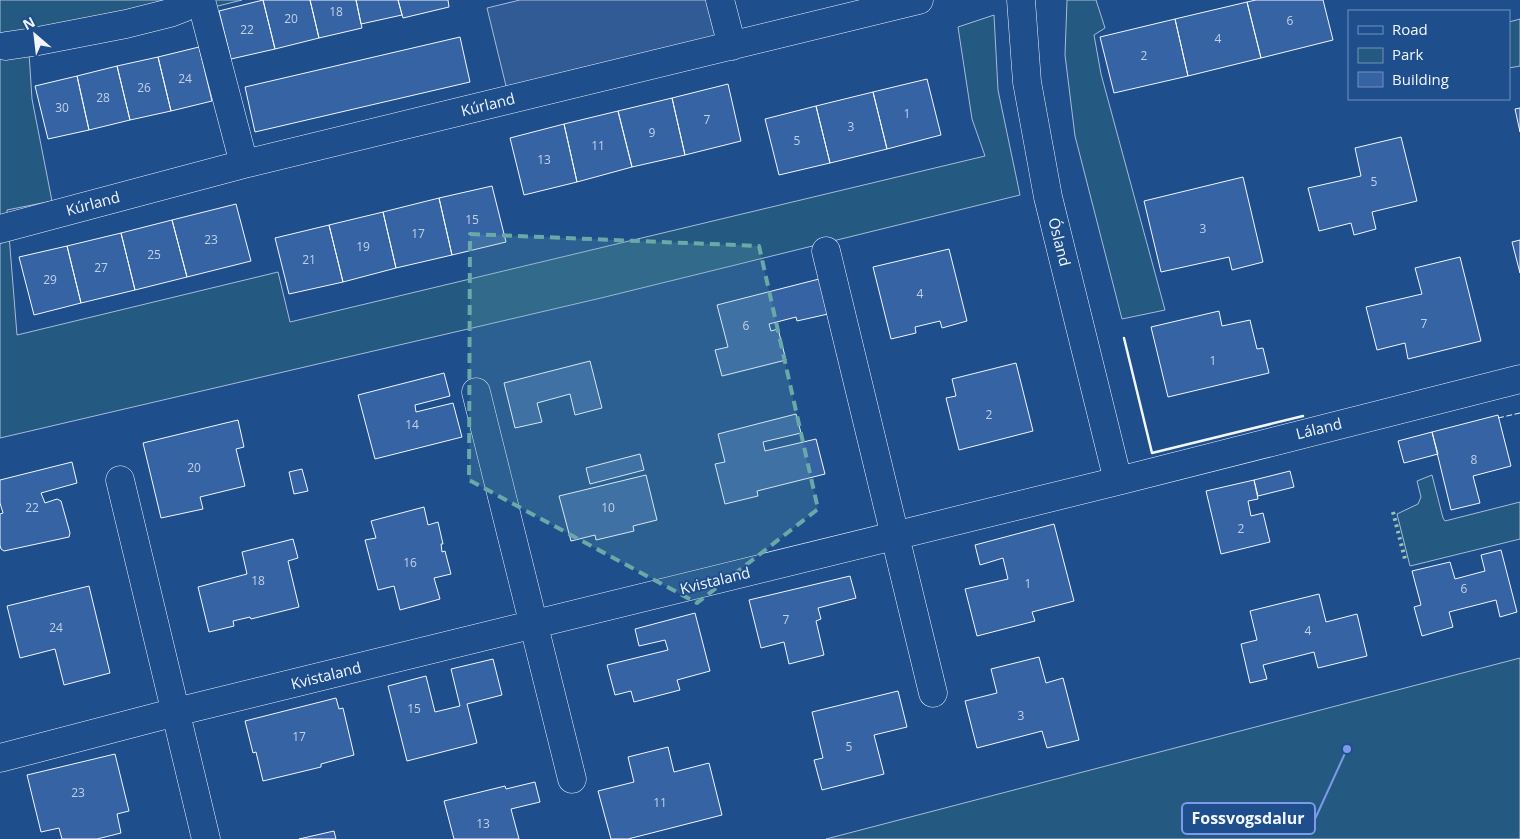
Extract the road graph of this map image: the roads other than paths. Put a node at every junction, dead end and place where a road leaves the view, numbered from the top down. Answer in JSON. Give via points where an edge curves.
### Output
{"nodes":[{"id":1,"x":194,"y":0,"type":"edge"},
{"id":2,"x":201,"y":0,"type":"edge"},
{"id":3,"x":720,"y":0,"type":"edge"},
{"id":4,"x":919,"y":0,"type":"edge"},
{"id":5,"x":1021,"y":0,"type":"edge"},
{"id":6,"x":6,"y":46,"type":"dead end"},
{"id":7,"x":732,"y":46,"type":"junction"},
{"id":8,"x":244,"y":164,"type":"junction"},
{"id":9,"x":0,"y":229,"type":"edge"},
{"id":10,"x":826,"y":251,"type":"dead end"},
{"id":11,"x":1520,"y":379,"type":"edge"},
{"id":12,"x":476,"y":392,"type":"dead end"},
{"id":13,"x":120,"y":480,"type":"dead end"},
{"id":14,"x":1118,"y":481,"type":"junction"},
{"id":15,"x":895,"y":536,"type":"junction"},
{"id":16,"x":534,"y":625,"type":"junction"},
{"id":17,"x":933,"y":693,"type":"dead end"},
{"id":18,"x":176,"y":712,"type":"junction"},
{"id":19,"x":0,"y":758,"type":"edge"},
{"id":20,"x":572,"y":779,"type":"dead end"},
{"id":21,"x":206,"y":839,"type":"edge"}],
"edges":[{"from":1,"to":6,"type":"street","via":[[170,13],[126,24]]},
{"from":2,"to":8,"type":"street"},
{"from":3,"to":7,"type":"street"},
{"from":4,"to":7,"type":"street","name":"Kúrland"},
{"from":5,"to":14,"type":"street","name":"Ósland","via":[[1027,82],[1048,197]]},
{"from":7,"to":8,"type":"street","name":"Kúrland"},
{"from":8,"to":9,"type":"street","name":"Kúrland"},
{"from":10,"to":15,"type":"street"},
{"from":11,"to":14,"type":"street","name":"Láland"},
{"from":12,"to":16,"type":"street"},
{"from":13,"to":18,"type":"street"},
{"from":14,"to":15,"type":"street","name":"Kvistaland"},
{"from":15,"to":16,"type":"street","name":"Kvistaland"},
{"from":15,"to":17,"type":"street"},
{"from":16,"to":18,"type":"street","name":"Kvistaland"},
{"from":16,"to":20,"type":"street"},
{"from":18,"to":19,"type":"street","name":"Kvistaland"},
{"from":18,"to":21,"type":"street"}]}
